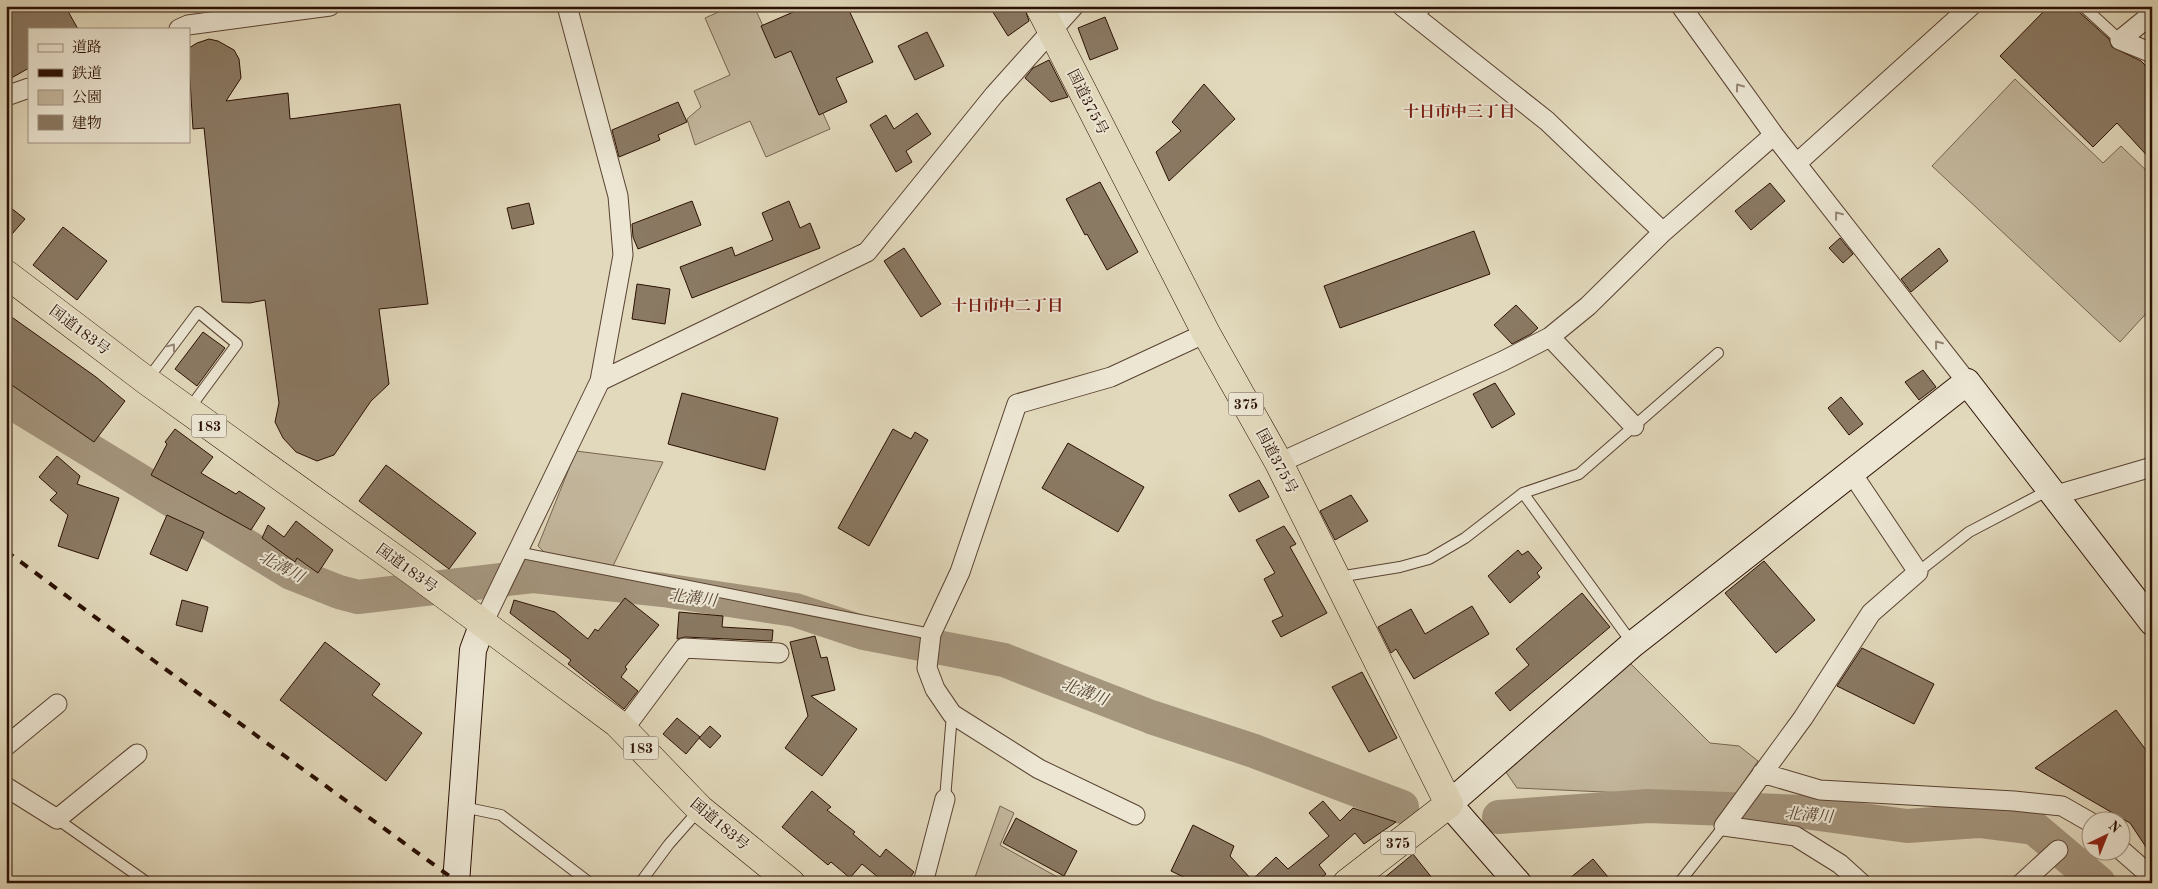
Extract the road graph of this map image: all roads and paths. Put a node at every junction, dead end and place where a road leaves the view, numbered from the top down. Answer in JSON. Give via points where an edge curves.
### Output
{"nodes":[{"id":1,"x":330,"y":6,"type":"edge"},
{"id":2,"x":567,"y":6,"type":"edge"},
{"id":3,"x":1039,"y":6,"type":"edge"},
{"id":4,"x":1074,"y":6,"type":"edge"},
{"id":5,"x":1681,"y":6,"type":"edge"},
{"id":6,"x":1971,"y":6,"type":"edge"},
{"id":7,"x":2083,"y":6,"type":"edge"},
{"id":8,"x":280,"y":10,"type":"edge"},
{"id":9,"x":1415,"y":10,"type":"edge"},
{"id":10,"x":2152,"y":14,"type":"edge"},
{"id":11,"x":181,"y":28,"type":"edge"},
{"id":12,"x":1051,"y":31,"type":"junction"},
{"id":13,"x":2120,"y":40,"type":"junction"},
{"id":14,"x":2152,"y":53,"type":"edge"},
{"id":15,"x":28,"y":88,"type":"edge"},
{"id":16,"x":6,"y":96,"type":"edge"},
{"id":17,"x":1774,"y":135,"type":"junction"},
{"id":18,"x":1797,"y":162,"type":"junction"},
{"id":19,"x":1663,"y":232,"type":"junction"},
{"id":20,"x":6,"y":274,"type":"edge"},
{"id":21,"x":1206,"y":333,"type":"junction"},
{"id":22,"x":1550,"y":337,"type":"junction"},
{"id":23,"x":1718,"y":353,"type":"dead end"},
{"id":24,"x":146,"y":381,"type":"junction"},
{"id":25,"x":600,"y":381,"type":"junction"},
{"id":26,"x":1967,"y":382,"type":"junction"},
{"id":27,"x":188,"y":410,"type":"junction"},
{"id":28,"x":1634,"y":426,"type":"junction"},
{"id":29,"x":1279,"y":463,"type":"junction"},
{"id":30,"x":2152,"y":467,"type":"edge"},
{"id":31,"x":1851,"y":472,"type":"junction"},
{"id":32,"x":1523,"y":493,"type":"junction"},
{"id":33,"x":2053,"y":493,"type":"junction"},
{"id":34,"x":514,"y":558,"type":"junction"},
{"id":35,"x":1918,"y":572,"type":"junction"},
{"id":36,"x":1337,"y":577,"type":"junction"},
{"id":37,"x":2152,"y":622,"type":"edge"},
{"id":38,"x":482,"y":623,"type":"junction"},
{"id":39,"x":929,"y":644,"type":"junction"},
{"id":40,"x":1632,"y":644,"type":"junction"},
{"id":41,"x":779,"y":653,"type":"dead end"},
{"id":42,"x":56,"y":704,"type":"dead end"},
{"id":43,"x":952,"y":714,"type":"junction"},
{"id":44,"x":623,"y":730,"type":"junction"},
{"id":45,"x":6,"y":746,"type":"edge"},
{"id":46,"x":137,"y":754,"type":"dead end"},
{"id":47,"x":1762,"y":773,"type":"junction"},
{"id":48,"x":6,"y":787,"type":"edge"},
{"id":49,"x":946,"y":799,"type":"joint"},
{"id":50,"x":1449,"y":804,"type":"junction"},
{"id":51,"x":461,"y":807,"type":"junction"},
{"id":52,"x":700,"y":809,"type":"junction"},
{"id":53,"x":1135,"y":815,"type":"dead end"},
{"id":54,"x":2080,"y":816,"type":"edge"},
{"id":55,"x":57,"y":819,"type":"junction"},
{"id":56,"x":1724,"y":826,"type":"junction"},
{"id":57,"x":2058,"y":850,"type":"dead end"},
{"id":58,"x":2130,"y":858,"type":"edge"},
{"id":59,"x":2152,"y":877,"type":"edge"},
{"id":60,"x":148,"y":883,"type":"edge"},
{"id":61,"x":456,"y":883,"type":"edge"},
{"id":62,"x":590,"y":883,"type":"edge"},
{"id":63,"x":640,"y":883,"type":"edge"},
{"id":64,"x":792,"y":883,"type":"edge"},
{"id":65,"x":923,"y":883,"type":"edge"},
{"id":66,"x":1347,"y":883,"type":"edge"},
{"id":67,"x":1518,"y":883,"type":"edge"},
{"id":68,"x":1679,"y":883,"type":"edge"},
{"id":69,"x":1860,"y":883,"type":"edge"},
{"id":70,"x":2022,"y":883,"type":"edge"}],
"edges":[{"from":1,"to":8,"type":"street"},
{"from":2,"to":25,"type":"street","via":[[618,196],[623,254]]},
{"from":3,"to":12,"type":"highway","name":"国道375号","number":"375"},
{"from":4,"to":12,"type":"street"},
{"from":17,"to":5,"type":"street","one_way":true},
{"from":6,"to":18,"type":"street"},
{"from":7,"to":13,"type":"lane"},
{"from":8,"to":11,"type":"street"},
{"from":9,"to":19,"type":"street","via":[[1547,121]]},
{"from":10,"to":13,"type":"street"},
{"from":12,"to":21,"type":"highway","name":"国道375号","number":"375"},
{"from":12,"to":25,"type":"street","via":[[994,95],[867,252]]},
{"from":13,"to":14,"type":"street"},
{"from":15,"to":16,"type":"street"},
{"from":17,"to":18,"type":"street"},
{"from":17,"to":19,"type":"street"},
{"from":26,"to":18,"type":"street","one_way":true},
{"from":19,"to":22,"type":"street","via":[[1588,306]]},
{"from":20,"to":24,"type":"highway","name":"国道183号","number":"183"},
{"from":21,"to":29,"type":"highway","name":"国道375号","number":"375"},
{"from":21,"to":39,"type":"street","via":[[1111,377],[1018,404],[960,572]]},
{"from":22,"to":28,"type":"street"},
{"from":22,"to":29,"type":"street"},
{"from":23,"to":28,"type":"lane"},
{"from":24,"to":27,"type":"highway","name":"国道183号","number":"183"},
{"from":24,"to":27,"type":"lane","one_way":true,"via":[[198,312],[237,344]]},
{"from":25,"to":34,"type":"street"},
{"from":26,"to":31,"type":"street"},
{"from":26,"to":33,"type":"street"},
{"from":27,"to":38,"type":"highway","name":"国道183号","number":"183"},
{"from":28,"to":32,"type":"lane","via":[[1579,474]]},
{"from":29,"to":36,"type":"highway","name":"国道375号","number":"375"},
{"from":30,"to":33,"type":"street"},
{"from":31,"to":35,"type":"street"},
{"from":31,"to":40,"type":"street"},
{"from":32,"to":36,"type":"lane","via":[[1465,538],[1429,559]]},
{"from":32,"to":40,"type":"lane"},
{"from":33,"to":35,"type":"lane","via":[[1969,532]]},
{"from":33,"to":37,"type":"street"},
{"from":34,"to":38,"type":"street"},
{"from":34,"to":39,"type":"lane"},
{"from":35,"to":47,"type":"street","via":[[1871,613],[1803,718]]},
{"from":36,"to":50,"type":"highway","name":"国道375号","number":"375"},
{"from":38,"to":44,"type":"highway","name":"国道183号","number":"183"},
{"from":38,"to":51,"type":"street","via":[[473,650]]},
{"from":39,"to":43,"type":"street","via":[[927,668],[935,688]]},
{"from":40,"to":50,"type":"street"},
{"from":41,"to":44,"type":"street","via":[[684,648]]},
{"from":42,"to":45,"type":"street"},
{"from":43,"to":49,"type":"lane"},
{"from":43,"to":53,"type":"street","via":[[1039,769]]},
{"from":44,"to":52,"type":"highway","name":"国道183号","number":"183"},
{"from":46,"to":55,"type":"street"},
{"from":47,"to":54,"type":"street","via":[[1820,790],[2014,800],[2062,806]]},
{"from":47,"to":56,"type":"street"},
{"from":48,"to":55,"type":"street"},
{"from":49,"to":65,"type":"street"},
{"from":50,"to":66,"type":"highway","number":"375"},
{"from":50,"to":67,"type":"street"},
{"from":51,"to":61,"type":"street"},
{"from":51,"to":62,"type":"lane","via":[[501,815]]},
{"from":52,"to":63,"type":"lane"},
{"from":52,"to":64,"type":"highway","name":"国道183号","number":"183"},
{"from":55,"to":60,"type":"lane"},
{"from":56,"to":68,"type":"lane"},
{"from":56,"to":69,"type":"street","via":[[1796,836],[1840,864]]},
{"from":57,"to":70,"type":"street"},
{"from":58,"to":59,"type":"street"}]}
